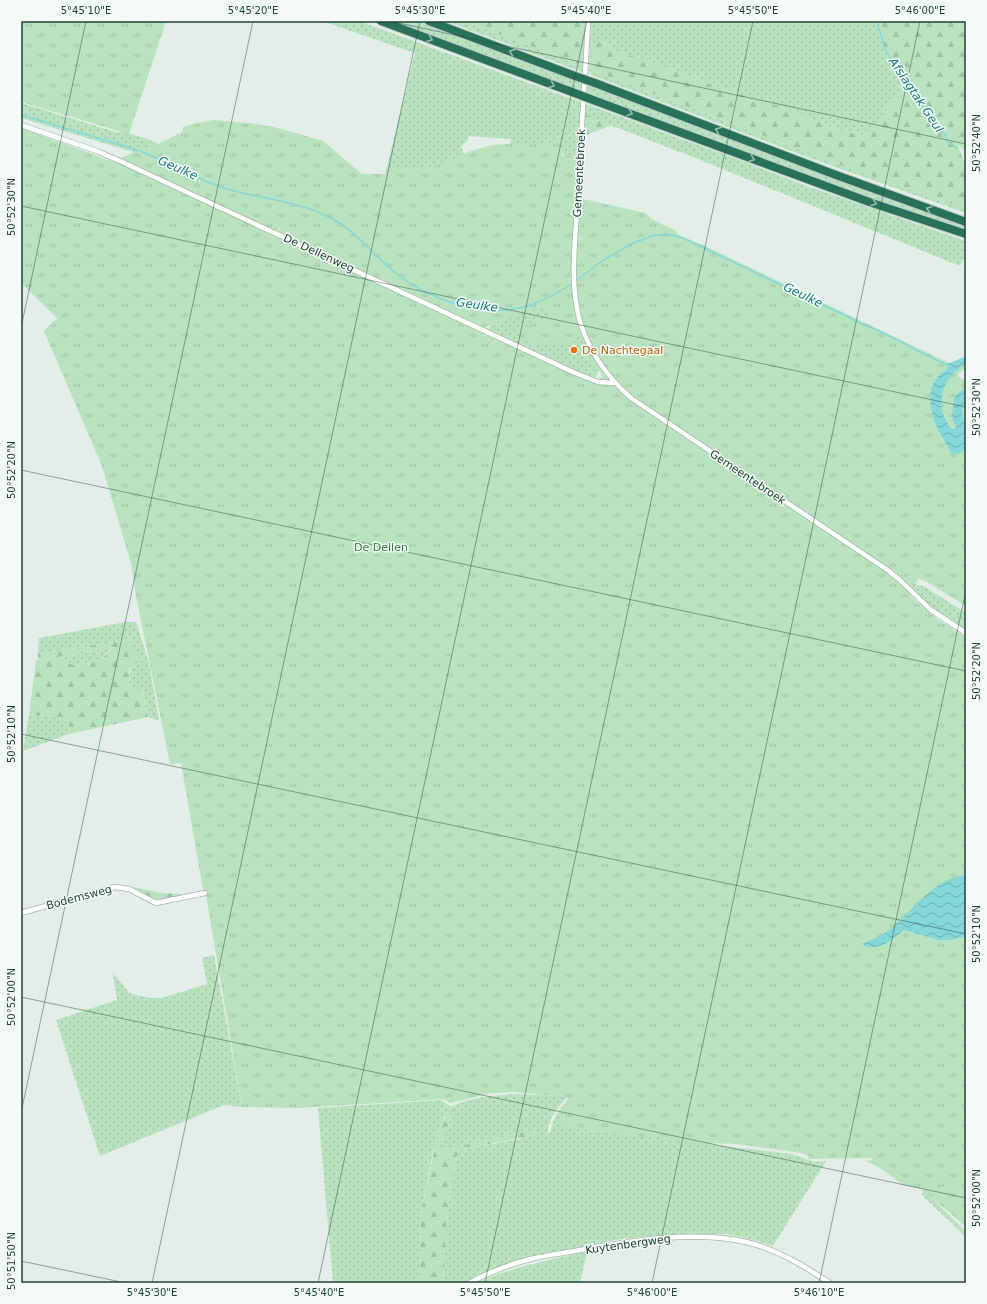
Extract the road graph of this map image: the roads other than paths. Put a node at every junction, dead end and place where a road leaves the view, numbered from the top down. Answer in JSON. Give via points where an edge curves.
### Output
{"nodes":[{"id":1,"x":381,"y":21,"type":"edge"},
{"id":2,"x":429,"y":21,"type":"edge"},
{"id":3,"x":588,"y":21,"type":"edge"},
{"id":4,"x":21,"y":125,"type":"edge"},
{"id":5,"x":966,"y":222,"type":"edge"},
{"id":6,"x":966,"y":234,"type":"edge"},
{"id":7,"x":615,"y":383,"type":"junction"},
{"id":8,"x":966,"y":633,"type":"edge"},
{"id":9,"x":205,"y":893,"type":"dead end"},
{"id":10,"x":21,"y":913,"type":"edge"},
{"id":11,"x":469,"y":1283,"type":"edge"},
{"id":12,"x":830,"y":1283,"type":"edge"}],
"edges":[{"from":1,"to":6,"type":"highway","one_way":true,"bridge":true,"via":[[858,198]]},
{"from":5,"to":2,"type":"highway","one_way":true,"bridge":true},
{"from":3,"to":7,"type":"street","name":"Gemeentebroek","via":[[574,287],[579,317],[587,338],[600,364]]},
{"from":4,"to":7,"type":"street","name":"De Dellenweg","via":[[120,161],[589,379]]},
{"from":7,"to":8,"type":"street","name":"Gemeentebroek","via":[[658,418],[889,571],[931,610]]},
{"from":9,"to":10,"type":"street","name":"Bodemsweg","via":[[156,903],[129,889],[115,887]]},
{"from":11,"to":12,"type":"street","name":"Kuytenbergweg","via":[[497,1270],[534,1258],[645,1240],[692,1237],[730,1239],[754,1244],[784,1256]]}]}
